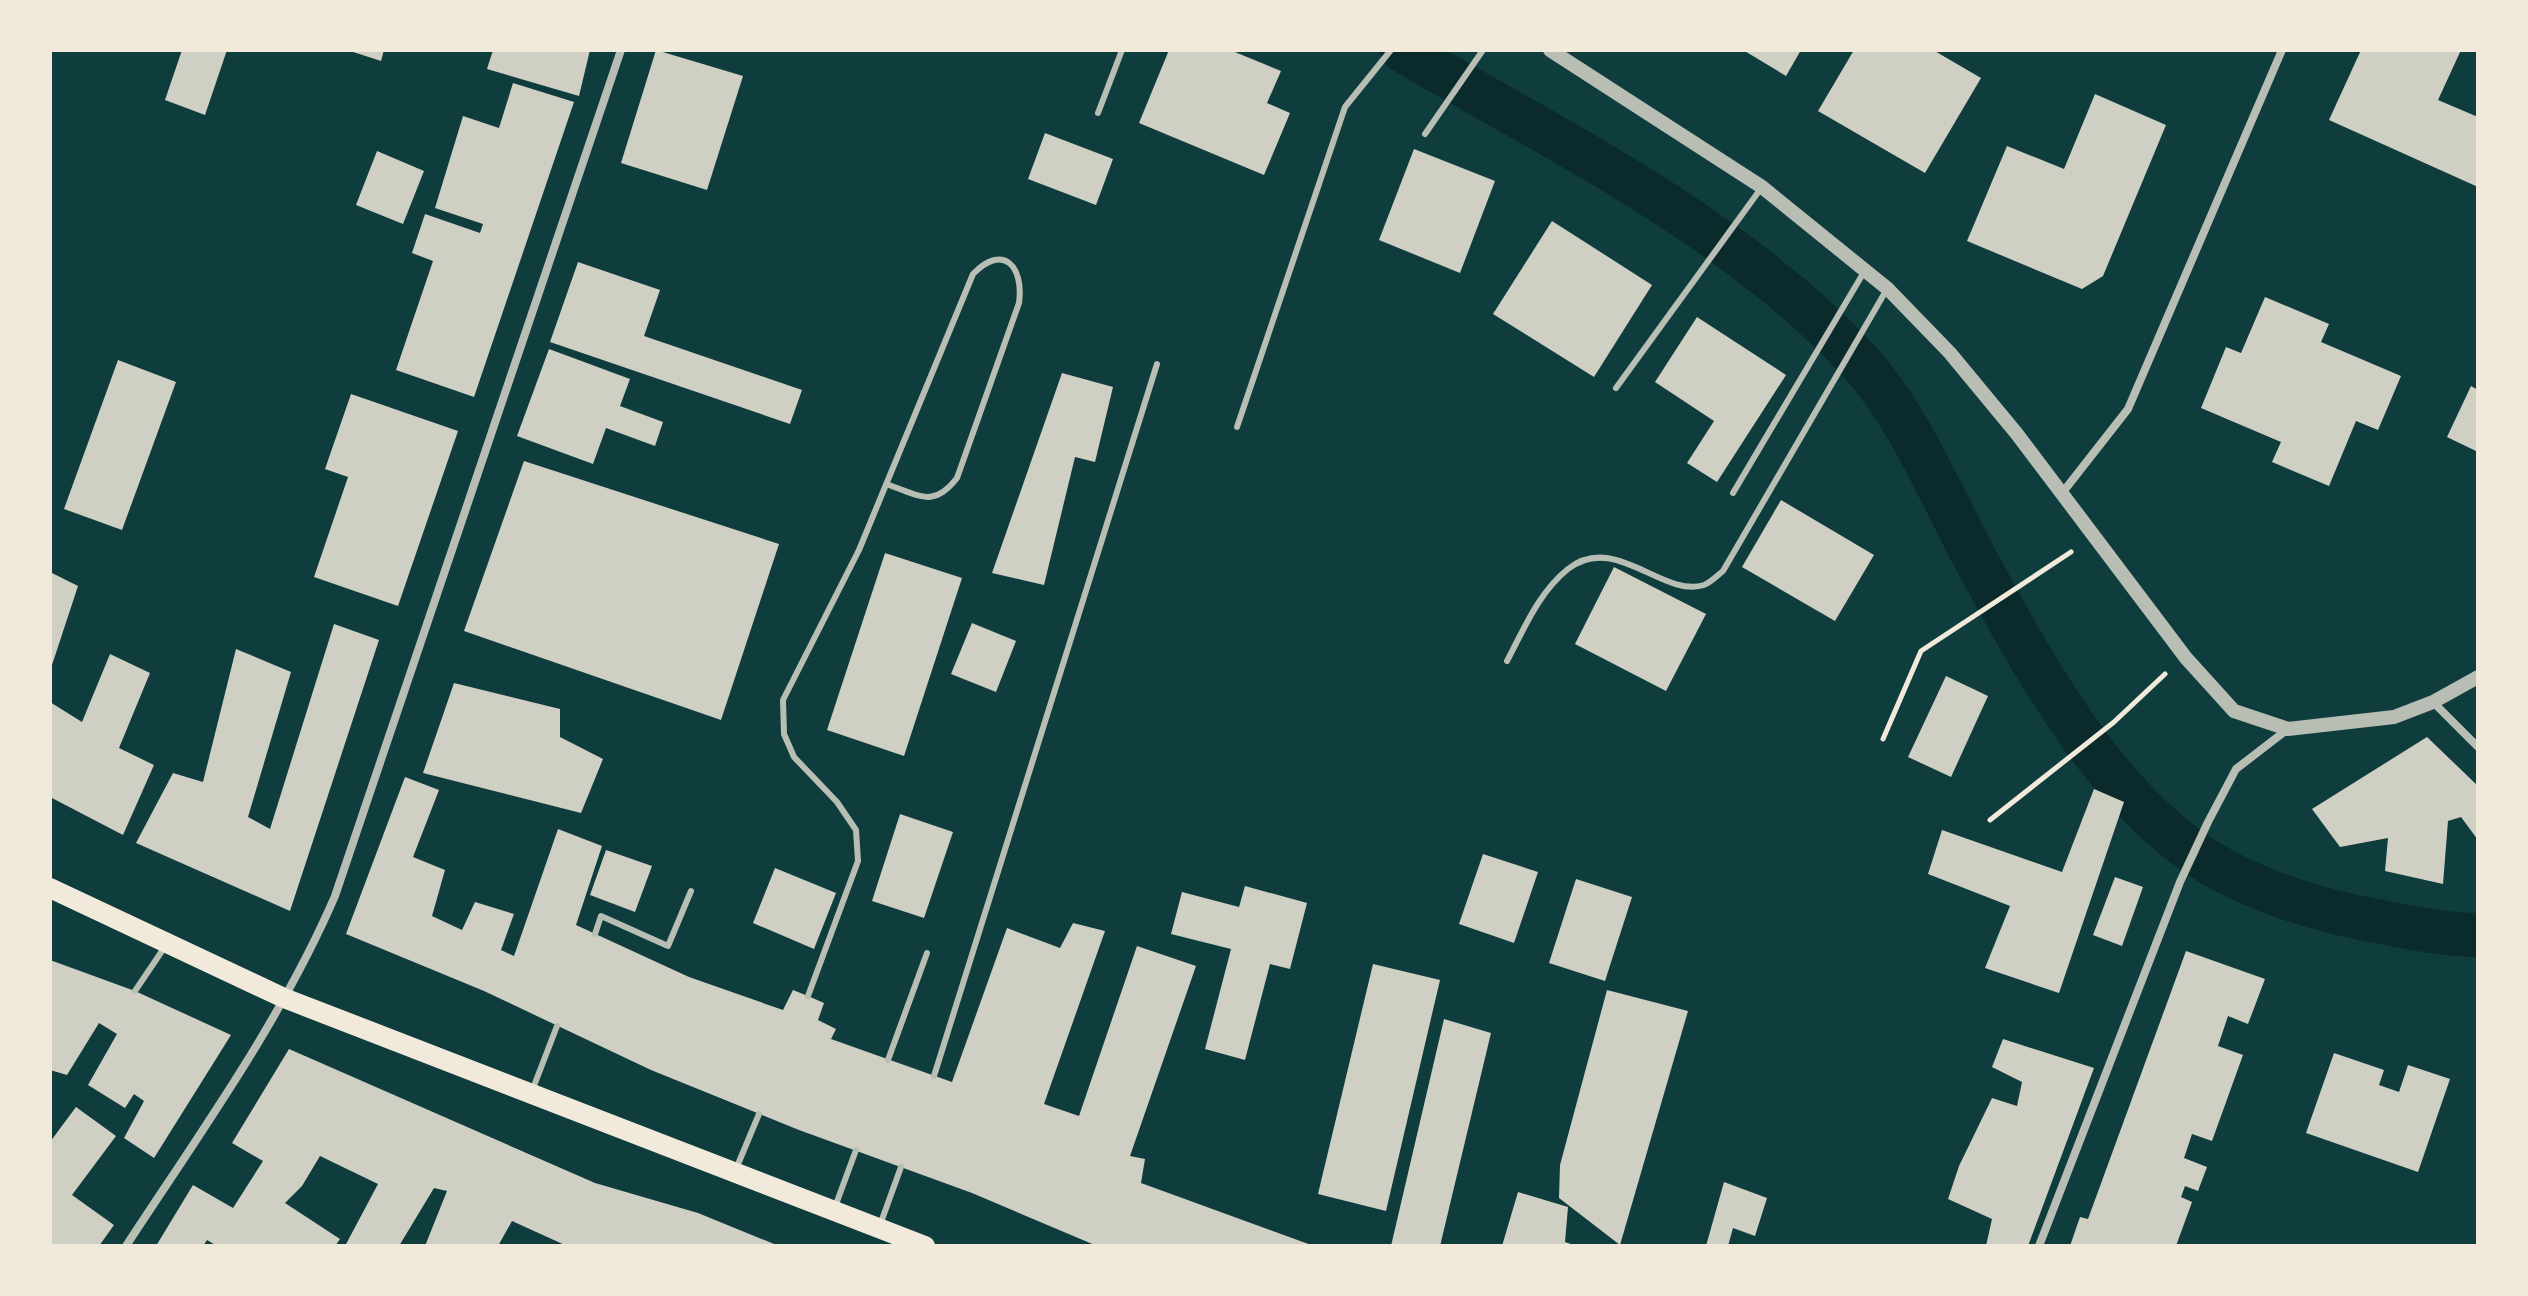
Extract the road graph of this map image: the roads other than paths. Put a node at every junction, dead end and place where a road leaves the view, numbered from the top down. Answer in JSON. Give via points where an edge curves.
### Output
{"nodes":[{"id":1,"x":621,"y":50,"type":"edge"},
{"id":2,"x":1122,"y":50,"type":"edge"},
{"id":3,"x":1483,"y":50,"type":"edge"},
{"id":4,"x":1550,"y":50,"type":"edge"},
{"id":5,"x":2282,"y":50,"type":"edge"},
{"id":6,"x":1389,"y":52,"type":"edge"},
{"id":7,"x":1098,"y":113,"type":"dead end"},
{"id":8,"x":1425,"y":134,"type":"dead end"},
{"id":9,"x":1762,"y":187,"type":"junction"},
{"id":10,"x":1866,"y":269,"type":"junction"},
{"id":11,"x":1888,"y":289,"type":"junction"},
{"id":12,"x":1157,"y":364,"type":"dead end"},
{"id":13,"x":1616,"y":388,"type":"dead end"},
{"id":14,"x":1237,"y":427,"type":"dead end"},
{"id":15,"x":886,"y":484,"type":"junction"},
{"id":16,"x":2063,"y":492,"type":"junction"},
{"id":17,"x":1733,"y":493,"type":"dead end"},
{"id":18,"x":1507,"y":661,"type":"dead end"},
{"id":19,"x":2478,"y":677,"type":"edge"},
{"id":20,"x":2433,"y":702,"type":"junction"},
{"id":21,"x":2288,"y":729,"type":"junction"},
{"id":22,"x":2478,"y":747,"type":"edge"},
{"id":23,"x":50,"y":888,"type":"edge"},
{"id":24,"x":691,"y":891,"type":"dead end"},
{"id":25,"x":595,"y":934,"type":"dead end"},
{"id":26,"x":169,"y":942,"type":"junction"},
{"id":27,"x":927,"y":953,"type":"dead end"},
{"id":28,"x":135,"y":991,"type":"dead end"},
{"id":29,"x":808,"y":996,"type":"dead end"},
{"id":30,"x":284,"y":998,"type":"junction"},
{"id":31,"x":557,"y":1026,"type":"dead end"},
{"id":32,"x":888,"y":1060,"type":"dead end"},
{"id":33,"x":934,"y":1076,"type":"dead end"},
{"id":34,"x":531,"y":1094,"type":"junction"},
{"id":35,"x":759,"y":1114,"type":"dead end"},
{"id":36,"x":856,"y":1150,"type":"dead end"},
{"id":37,"x":901,"y":1167,"type":"dead end"},
{"id":38,"x":735,"y":1172,"type":"junction"},
{"id":39,"x":834,"y":1211,"type":"junction"},
{"id":40,"x":879,"y":1228,"type":"junction"},
{"id":41,"x":126,"y":1246,"type":"edge"},
{"id":42,"x":925,"y":1246,"type":"edge"},
{"id":43,"x":2039,"y":1246,"type":"edge"}],
"edges":[{"from":1,"to":30,"type":"street","via":[[335,896]]},
{"from":2,"to":7,"type":"lane"},
{"from":3,"to":8,"type":"lane"},
{"from":4,"to":9,"type":"street"},
{"from":5,"to":16,"type":"street","via":[[2128,409]]},
{"from":6,"to":14,"type":"lane","via":[[1345,107]]},
{"from":9,"to":10,"type":"street"},
{"from":9,"to":13,"type":"lane"},
{"from":10,"to":11,"type":"street"},
{"from":10,"to":17,"type":"lane"},
{"from":11,"to":16,"type":"street","via":[[1950,353]]},
{"from":11,"to":18,"type":"lane","via":[[1723,571],[1704,585],[1682,585],[1625,561],[1597,558],[1570,567],[1543,595]]},
{"from":12,"to":33,"type":"lane"},
{"from":15,"to":15,"type":"lane","via":[[973,274],[986,261],[1007,261],[1018,272],[1019,303],[957,478],[944,495],[929,498]]},
{"from":15,"to":29,"type":"lane","via":[[859,550],[783,700],[784,734],[794,757],[856,830],[858,861]]},
{"from":16,"to":21,"type":"street","via":[[2186,658],[2234,711]]},
{"from":19,"to":20,"type":"street"},
{"from":20,"to":21,"type":"street","via":[[2394,717]]},
{"from":20,"to":22,"type":"street"},
{"from":21,"to":43,"type":"street","via":[[2236,769],[2208,822]]},
{"from":23,"to":26,"type":"main road"},
{"from":24,"to":25,"type":"lane","via":[[668,946],[601,916]]},
{"from":26,"to":28,"type":"lane"},
{"from":26,"to":30,"type":"main road"},
{"from":27,"to":32,"type":"lane"},
{"from":30,"to":34,"type":"main road"},
{"from":30,"to":41,"type":"street"},
{"from":31,"to":34,"type":"lane"},
{"from":34,"to":38,"type":"main road"},
{"from":35,"to":38,"type":"lane"},
{"from":36,"to":39,"type":"lane"},
{"from":37,"to":40,"type":"lane"},
{"from":38,"to":39,"type":"main road"},
{"from":39,"to":40,"type":"main road"},
{"from":40,"to":42,"type":"main road"}]}
